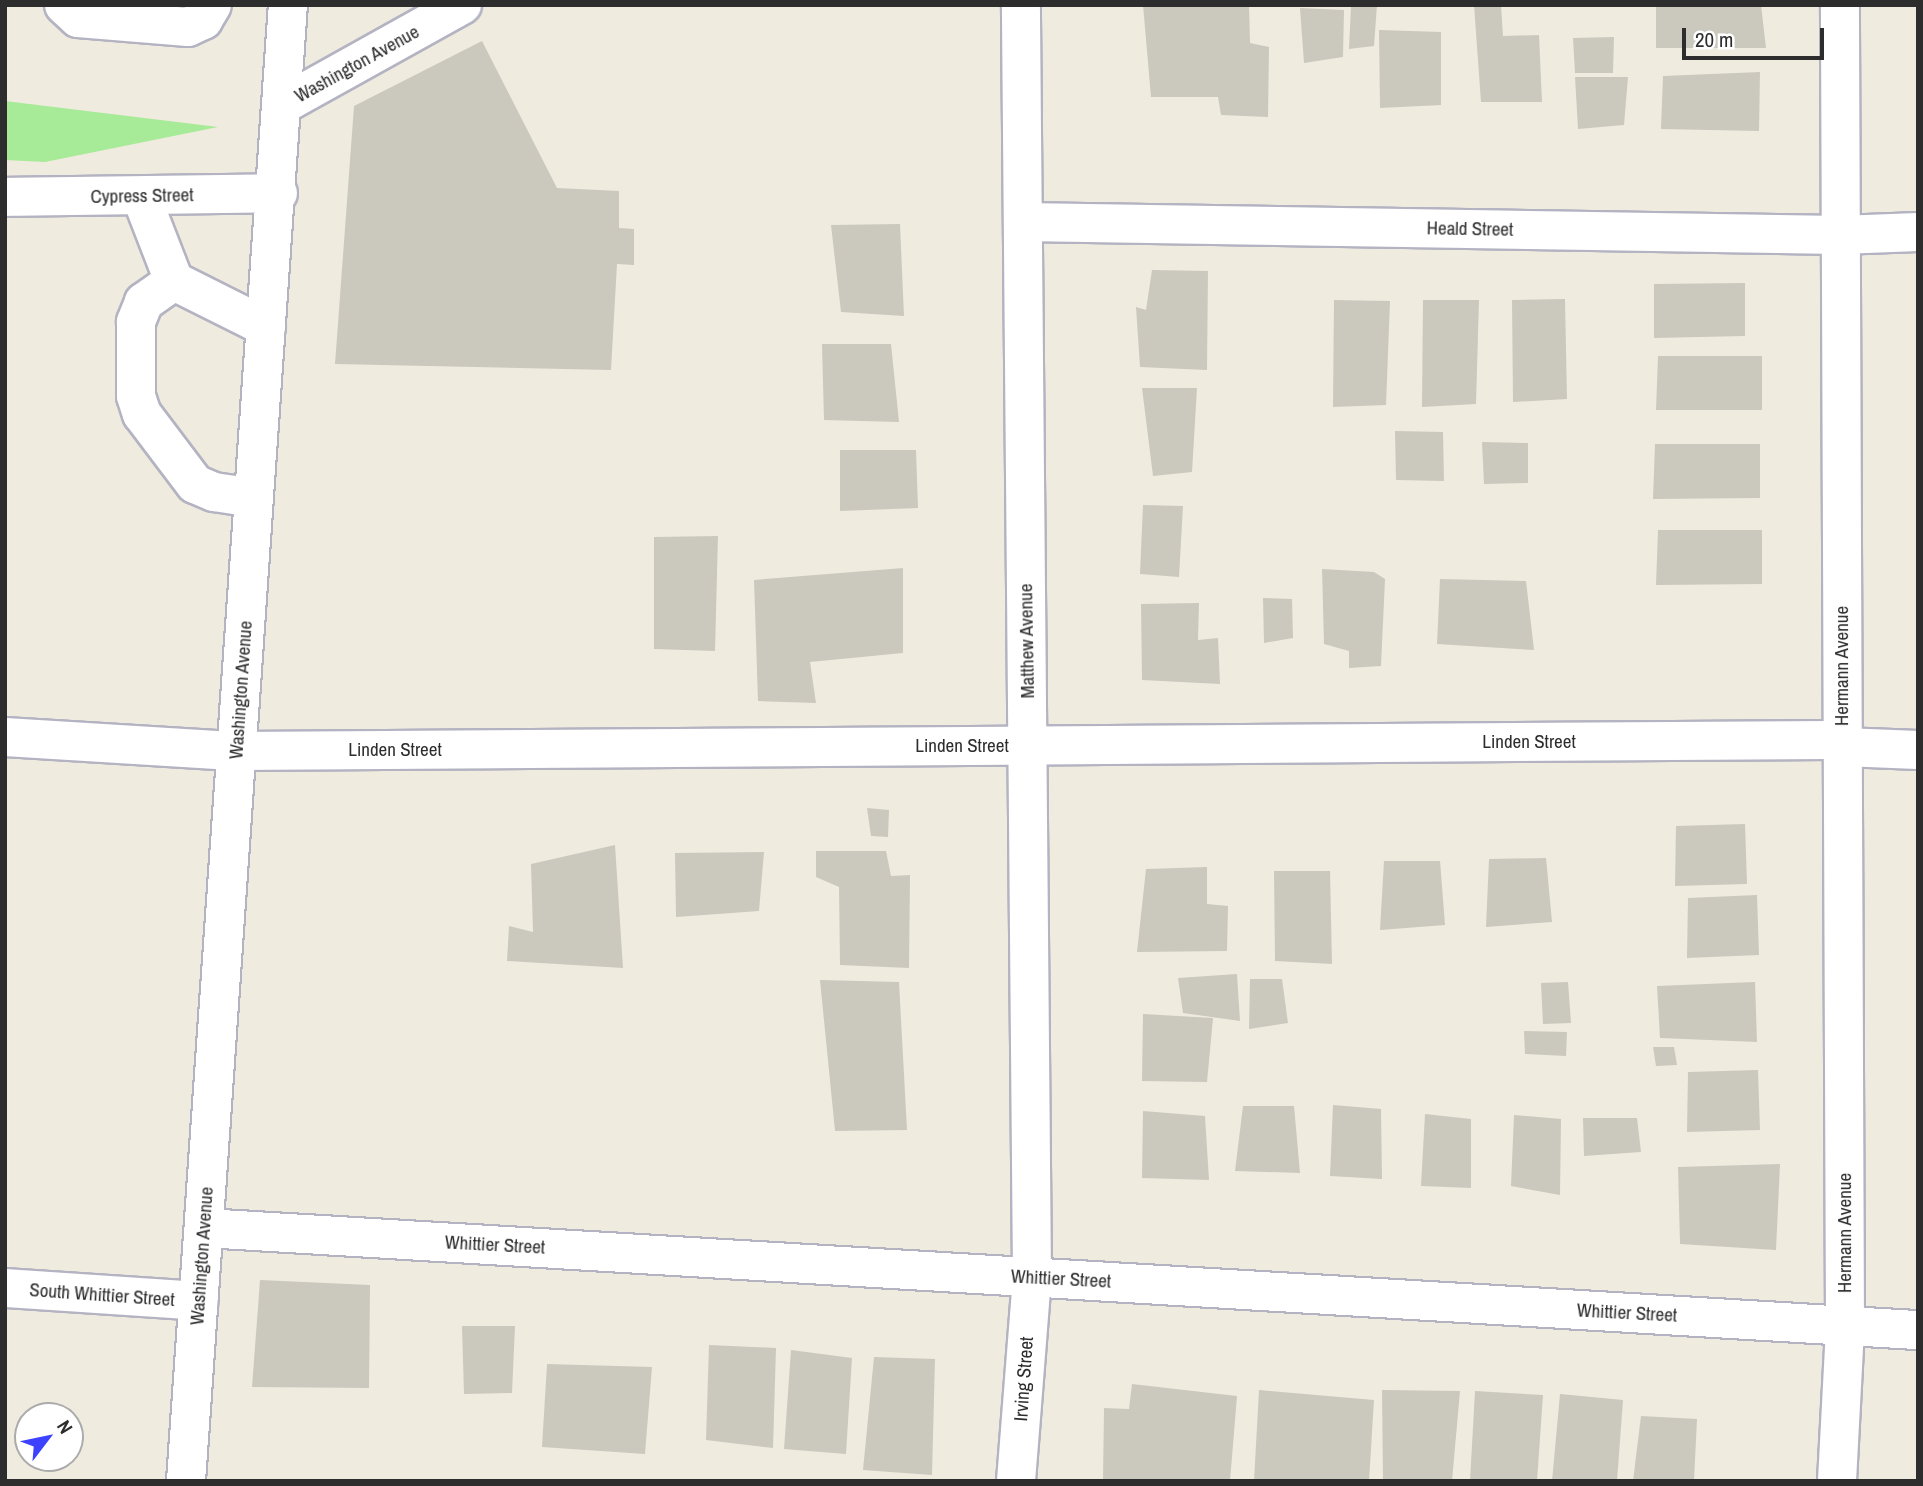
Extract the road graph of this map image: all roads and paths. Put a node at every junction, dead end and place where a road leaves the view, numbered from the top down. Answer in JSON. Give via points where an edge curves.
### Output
{"nodes":[{"id":1,"x":64,"y":5,"type":"edge"},
{"id":2,"x":212,"y":5,"type":"edge"},
{"id":3,"x":288,"y":5,"type":"edge"},
{"id":4,"x":462,"y":5,"type":"edge"},
{"id":5,"x":1021,"y":5,"type":"edge"},
{"id":6,"x":1840,"y":5,"type":"edge"},
{"id":7,"x":282,"y":105,"type":"junction"},
{"id":8,"x":278,"y":193,"type":"junction"},
{"id":9,"x":141,"y":196,"type":"junction"},
{"id":10,"x":5,"y":197,"type":"edge"},
{"id":11,"x":1023,"y":222,"type":"junction"},
{"id":12,"x":1918,"y":232,"type":"edge"},
{"id":13,"x":1840,"y":235,"type":"junction"},
{"id":14,"x":174,"y":281,"type":"junction"},
{"id":15,"x":267,"y":327,"type":"junction"},
{"id":16,"x":254,"y":498,"type":"junction"},
{"id":17,"x":5,"y":737,"type":"edge"},
{"id":18,"x":1027,"y":745,"type":"junction"},
{"id":19,"x":1843,"y":747,"type":"junction"},
{"id":20,"x":1918,"y":750,"type":"edge"},
{"id":21,"x":237,"y":751,"type":"junction"},
{"id":22,"x":204,"y":1228,"type":"junction"},
{"id":23,"x":1032,"y":1277,"type":"junction"},
{"id":24,"x":5,"y":1288,"type":"edge"},
{"id":25,"x":199,"y":1301,"type":"junction"},
{"id":26,"x":1845,"y":1326,"type":"junction"},
{"id":27,"x":1918,"y":1330,"type":"edge"},
{"id":28,"x":186,"y":1481,"type":"edge"},
{"id":29,"x":1016,"y":1481,"type":"edge"},
{"id":30,"x":1837,"y":1481,"type":"edge"}],
"edges":[{"from":1,"to":2,"type":"street","via":[[78,18],[188,27],[203,20]]},
{"from":3,"to":7,"type":"street"},
{"from":4,"to":7,"type":"street","name":"Washington Avenue"},
{"from":5,"to":11,"type":"street","name":"Matthew Avenue"},
{"from":6,"to":13,"type":"street","name":"Hermann Avenue"},
{"from":7,"to":8,"type":"street","name":"Washington Avenue"},
{"from":8,"to":9,"type":"street","name":"Cypress Street"},
{"from":8,"to":15,"type":"street","name":"Washington Avenue"},
{"from":9,"to":10,"type":"street","name":"Cypress Street"},
{"from":9,"to":14,"type":"street"},
{"from":11,"to":13,"type":"street","name":"Heald Street"},
{"from":11,"to":18,"type":"street","name":"Matthew Avenue"},
{"from":12,"to":13,"type":"street","name":"Heald Street"},
{"from":13,"to":19,"type":"street","name":"Hermann Avenue"},
{"from":14,"to":15,"type":"street"},
{"from":14,"to":16,"type":"street","via":[[144,302],[136,322],[136,396],[142,414],[195,484]]},
{"from":15,"to":16,"type":"street","name":"Washington Avenue"},
{"from":16,"to":21,"type":"street","name":"Washington Avenue"},
{"from":17,"to":21,"type":"street","name":"Linden Street"},
{"from":18,"to":19,"type":"street","name":"Linden Street","via":[[1830,740]]},
{"from":18,"to":21,"type":"street","name":"Linden Street"},
{"from":18,"to":23,"type":"street","name":"Matthew Avenue"},
{"from":19,"to":20,"type":"street","name":"Linden Street"},
{"from":19,"to":26,"type":"street","name":"Hermann Avenue"},
{"from":21,"to":22,"type":"street","name":"Washington Avenue"},
{"from":22,"to":23,"type":"street","name":"Whittier Street"},
{"from":22,"to":25,"type":"street","name":"Washington Avenue"},
{"from":23,"to":26,"type":"street","name":"Whittier Street"},
{"from":23,"to":29,"type":"street","name":"Irving Street"},
{"from":24,"to":25,"type":"street","name":"South Whittier Street"},
{"from":25,"to":28,"type":"street","name":"Washington Avenue"},
{"from":26,"to":27,"type":"street","name":"Whittier Street"},
{"from":26,"to":30,"type":"street","name":"Hermann Avenue"}]}
